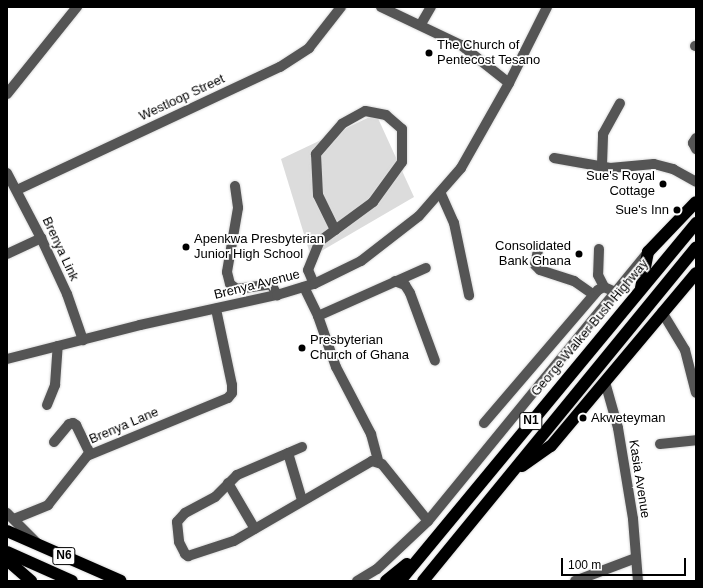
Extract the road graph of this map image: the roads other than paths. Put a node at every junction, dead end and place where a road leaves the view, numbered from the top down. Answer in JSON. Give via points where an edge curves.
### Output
{"nodes":[{"id":1,"x":77,"y":7,"type":"edge"},
{"id":2,"x":341,"y":7,"type":"edge"},
{"id":3,"x":381,"y":7,"type":"edge"},
{"id":4,"x":431,"y":7,"type":"edge"},
{"id":5,"x":547,"y":7,"type":"edge"},
{"id":6,"x":421,"y":24,"type":"junction"},
{"id":7,"x":509,"y":83,"type":"junction"},
{"id":8,"x":7,"y":94,"type":"edge"},
{"id":9,"x":620,"y":104,"type":"dead end"},
{"id":10,"x":696,"y":138,"type":"edge"},
{"id":11,"x":696,"y":149,"type":"edge"},
{"id":12,"x":554,"y":158,"type":"dead end"},
{"id":13,"x":602,"y":166,"type":"junction"},
{"id":14,"x":7,"y":173,"type":"edge"},
{"id":15,"x":696,"y":182,"type":"edge"},
{"id":16,"x":236,"y":186,"type":"dead end"},
{"id":17,"x":17,"y":190,"type":"junction"},
{"id":18,"x":441,"y":194,"type":"junction"},
{"id":19,"x":696,"y":202,"type":"edge"},
{"id":20,"x":696,"y":223,"type":"edge"},
{"id":21,"x":335,"y":230,"type":"junction"},
{"id":22,"x":41,"y":238,"type":"junction"},
{"id":23,"x":696,"y":247,"type":"edge"},
{"id":24,"x":599,"y":249,"type":"dead end"},
{"id":25,"x":538,"y":250,"type":"dead end"},
{"id":26,"x":648,"y":252,"type":"junction"},
{"id":27,"x":7,"y":254,"type":"edge"},
{"id":28,"x":426,"y":268,"type":"dead end"},
{"id":29,"x":696,"y":273,"type":"edge"},
{"id":30,"x":395,"y":281,"type":"junction"},
{"id":31,"x":314,"y":284,"type":"junction"},
{"id":32,"x":304,"y":287,"type":"junction"},
{"id":33,"x":604,"y":288,"type":"junction"},
{"id":34,"x":640,"y":289,"type":"junction"},
{"id":35,"x":615,"y":292,"type":"junction"},
{"id":36,"x":277,"y":295,"type":"junction"},
{"id":37,"x":469,"y":295,"type":"dead end"},
{"id":38,"x":594,"y":295,"type":"junction"},
{"id":39,"x":216,"y":309,"type":"junction"},
{"id":40,"x":662,"y":312,"type":"junction"},
{"id":41,"x":318,"y":316,"type":"junction"},
{"id":42,"x":83,"y":340,"type":"junction"},
{"id":43,"x":58,"y":346,"type":"junction"},
{"id":44,"x":7,"y":359,"type":"edge"},
{"id":45,"x":435,"y":361,"type":"dead end"},
{"id":46,"x":606,"y":382,"type":"junction"},
{"id":47,"x":696,"y":393,"type":"edge"},
{"id":48,"x":502,"y":402,"type":"junction"},
{"id":49,"x":47,"y":405,"type":"dead end"},
{"id":50,"x":517,"y":412,"type":"junction"},
{"id":51,"x":484,"y":423,"type":"dead end"},
{"id":52,"x":696,"y":440,"type":"edge"},
{"id":53,"x":54,"y":442,"type":"dead end"},
{"id":54,"x":660,"y":444,"type":"dead end"},
{"id":55,"x":302,"y":447,"type":"dead end"},
{"id":56,"x":288,"y":453,"type":"junction"},
{"id":57,"x":90,"y":454,"type":"junction"},
{"id":58,"x":378,"y":461,"type":"junction"},
{"id":59,"x":514,"y":470,"type":"junction"},
{"id":60,"x":228,"y":483,"type":"junction"},
{"id":61,"x":302,"y":500,"type":"junction"},
{"id":62,"x":10,"y":516,"type":"edge"},
{"id":63,"x":428,"y":521,"type":"junction"},
{"id":64,"x":255,"y":529,"type":"junction"},
{"id":65,"x":7,"y":531,"type":"edge"},
{"id":66,"x":40,"y":546,"type":"junction"},
{"id":67,"x":7,"y":552,"type":"edge"},
{"id":68,"x":422,"y":553,"type":"junction"},
{"id":69,"x":636,"y":558,"type":"junction"},
{"id":70,"x":7,"y":560,"type":"edge"},
{"id":71,"x":436,"y":565,"type":"junction"},
{"id":72,"x":27,"y":580,"type":"edge"},
{"id":73,"x":72,"y":581,"type":"edge"},
{"id":74,"x":121,"y":581,"type":"edge"},
{"id":75,"x":357,"y":581,"type":"edge"},
{"id":76,"x":386,"y":581,"type":"edge"},
{"id":77,"x":400,"y":581,"type":"edge"},
{"id":78,"x":423,"y":581,"type":"edge"},
{"id":79,"x":436,"y":581,"type":"edge"},
{"id":80,"x":575,"y":581,"type":"edge"},
{"id":81,"x":638,"y":581,"type":"edge"}],
"edges":[{"from":1,"to":8,"type":"street"},
{"from":2,"to":17,"type":"street","name":"Westloop Street","via":[[309,48],[280,67]]},
{"from":3,"to":6,"type":"street"},
{"from":4,"to":6,"type":"street"},
{"from":5,"to":7,"type":"street","name":"Brenya Avenue"},
{"from":6,"to":7,"type":"street","via":[[471,52]]},
{"from":7,"to":18,"type":"street","name":"Brenya Avenue","via":[[461,168]]},
{"from":9,"to":13,"type":"street","via":[[603,134]]},
{"from":10,"to":11,"type":"street","via":[[692,143]]},
{"from":12,"to":13,"type":"street"},
{"from":13,"to":15,"type":"street","via":[[610,168],[654,164]]},
{"from":14,"to":17,"type":"street","name":"Brenya Link"},
{"from":16,"to":36,"type":"street","via":[[238,208],[227,272],[230,284],[236,289],[271,284]]},
{"from":17,"to":22,"type":"street","name":"Brenya Link"},
{"from":18,"to":31,"type":"street","name":"Brenya Avenue","via":[[419,216],[378,249],[361,261]]},
{"from":18,"to":37,"type":"street","via":[[456,229]]},
{"from":19,"to":26,"type":"highway"},
{"from":20,"to":34,"type":"highway","name":"George Walker Bush Highway","number":"N1"},
{"from":21,"to":21,"type":"street","via":[[372,202],[402,162],[402,130],[386,115],[365,111],[342,124],[316,154],[318,195]]},
{"from":21,"to":31,"type":"street","via":[[320,241],[308,270]]},
{"from":22,"to":27,"type":"street"},
{"from":22,"to":42,"type":"street","name":"Brenya Link","via":[[67,294]]},
{"from":23,"to":59,"type":"highway","number":"N1"},
{"from":24,"to":33,"type":"street","via":[[598,275]]},
{"from":25,"to":38,"type":"street","via":[[535,265],[540,270],[574,281]]},
{"from":26,"to":34,"type":"highway"},
{"from":26,"to":35,"type":"street"},
{"from":28,"to":30,"type":"street"},
{"from":29,"to":40,"type":"highway"},
{"from":30,"to":41,"type":"street"},
{"from":30,"to":45,"type":"street","via":[[405,285],[410,293]]},
{"from":31,"to":32,"type":"street","name":"Brenya Avenue"},
{"from":32,"to":36,"type":"street","name":"Brenya Avenue"},
{"from":32,"to":41,"type":"street"},
{"from":33,"to":35,"type":"street"},
{"from":33,"to":38,"type":"street"},
{"from":34,"to":68,"type":"highway","name":"George Walker Bush Highway","number":"N1"},
{"from":35,"to":50,"type":"street"},
{"from":36,"to":39,"type":"street","name":"Brenya Avenue"},
{"from":38,"to":48,"type":"street"},
{"from":39,"to":42,"type":"street","name":"Brenya Avenue"},
{"from":39,"to":57,"type":"street","name":"Brenya Lane","via":[[232,393],[222,402],[183,415]]},
{"from":40,"to":46,"type":"highway"},
{"from":40,"to":47,"type":"street","via":[[685,350]]},
{"from":41,"to":58,"type":"street","via":[[336,367],[371,434]]},
{"from":42,"to":43,"type":"street","name":"Brenya Avenue"},
{"from":43,"to":44,"type":"street","name":"Brenya Avenue"},
{"from":43,"to":49,"type":"street","via":[[55,385]]},
{"from":46,"to":59,"type":"highway","via":[[551,446]]},
{"from":46,"to":69,"type":"street","name":"Kasia Avenue","via":[[618,428]]},
{"from":48,"to":50,"type":"street"},
{"from":48,"to":51,"type":"street"},
{"from":50,"to":63,"type":"street"},
{"from":52,"to":54,"type":"street"},
{"from":53,"to":57,"type":"street","via":[[69,424],[73,424],[76,425]]},
{"from":55,"to":56,"type":"street"},
{"from":56,"to":60,"type":"street","via":[[237,475]]},
{"from":56,"to":61,"type":"street"},
{"from":57,"to":62,"type":"street","name":"Brenya Lane","via":[[79,464],[48,505]]},
{"from":58,"to":61,"type":"street","via":[[372,461]]},
{"from":58,"to":63,"type":"street"},
{"from":59,"to":71,"type":"highway","number":"N1"},
{"from":60,"to":64,"type":"street"},
{"from":60,"to":64,"type":"street","via":[[215,497],[185,513],[177,522],[179,542],[185,554],[188,556],[234,541]]},
{"from":61,"to":64,"type":"street"},
{"from":62,"to":66,"type":"street"},
{"from":63,"to":75,"type":"street","via":[[377,569]]},
{"from":65,"to":66,"type":"highway","number":"N6"},
{"from":66,"to":74,"type":"highway","number":"N6"},
{"from":67,"to":73,"type":"highway","number":"N6"},
{"from":68,"to":76,"type":"highway"},
{"from":68,"to":77,"type":"highway","name":"George Walker Bush Highway","number":"N1"},
{"from":69,"to":80,"type":"street"},
{"from":69,"to":81,"type":"street","name":"Kasia Avenue"},
{"from":70,"to":72,"type":"highway"},
{"from":71,"to":78,"type":"highway","number":"N1"},
{"from":71,"to":79,"type":"highway"}]}
